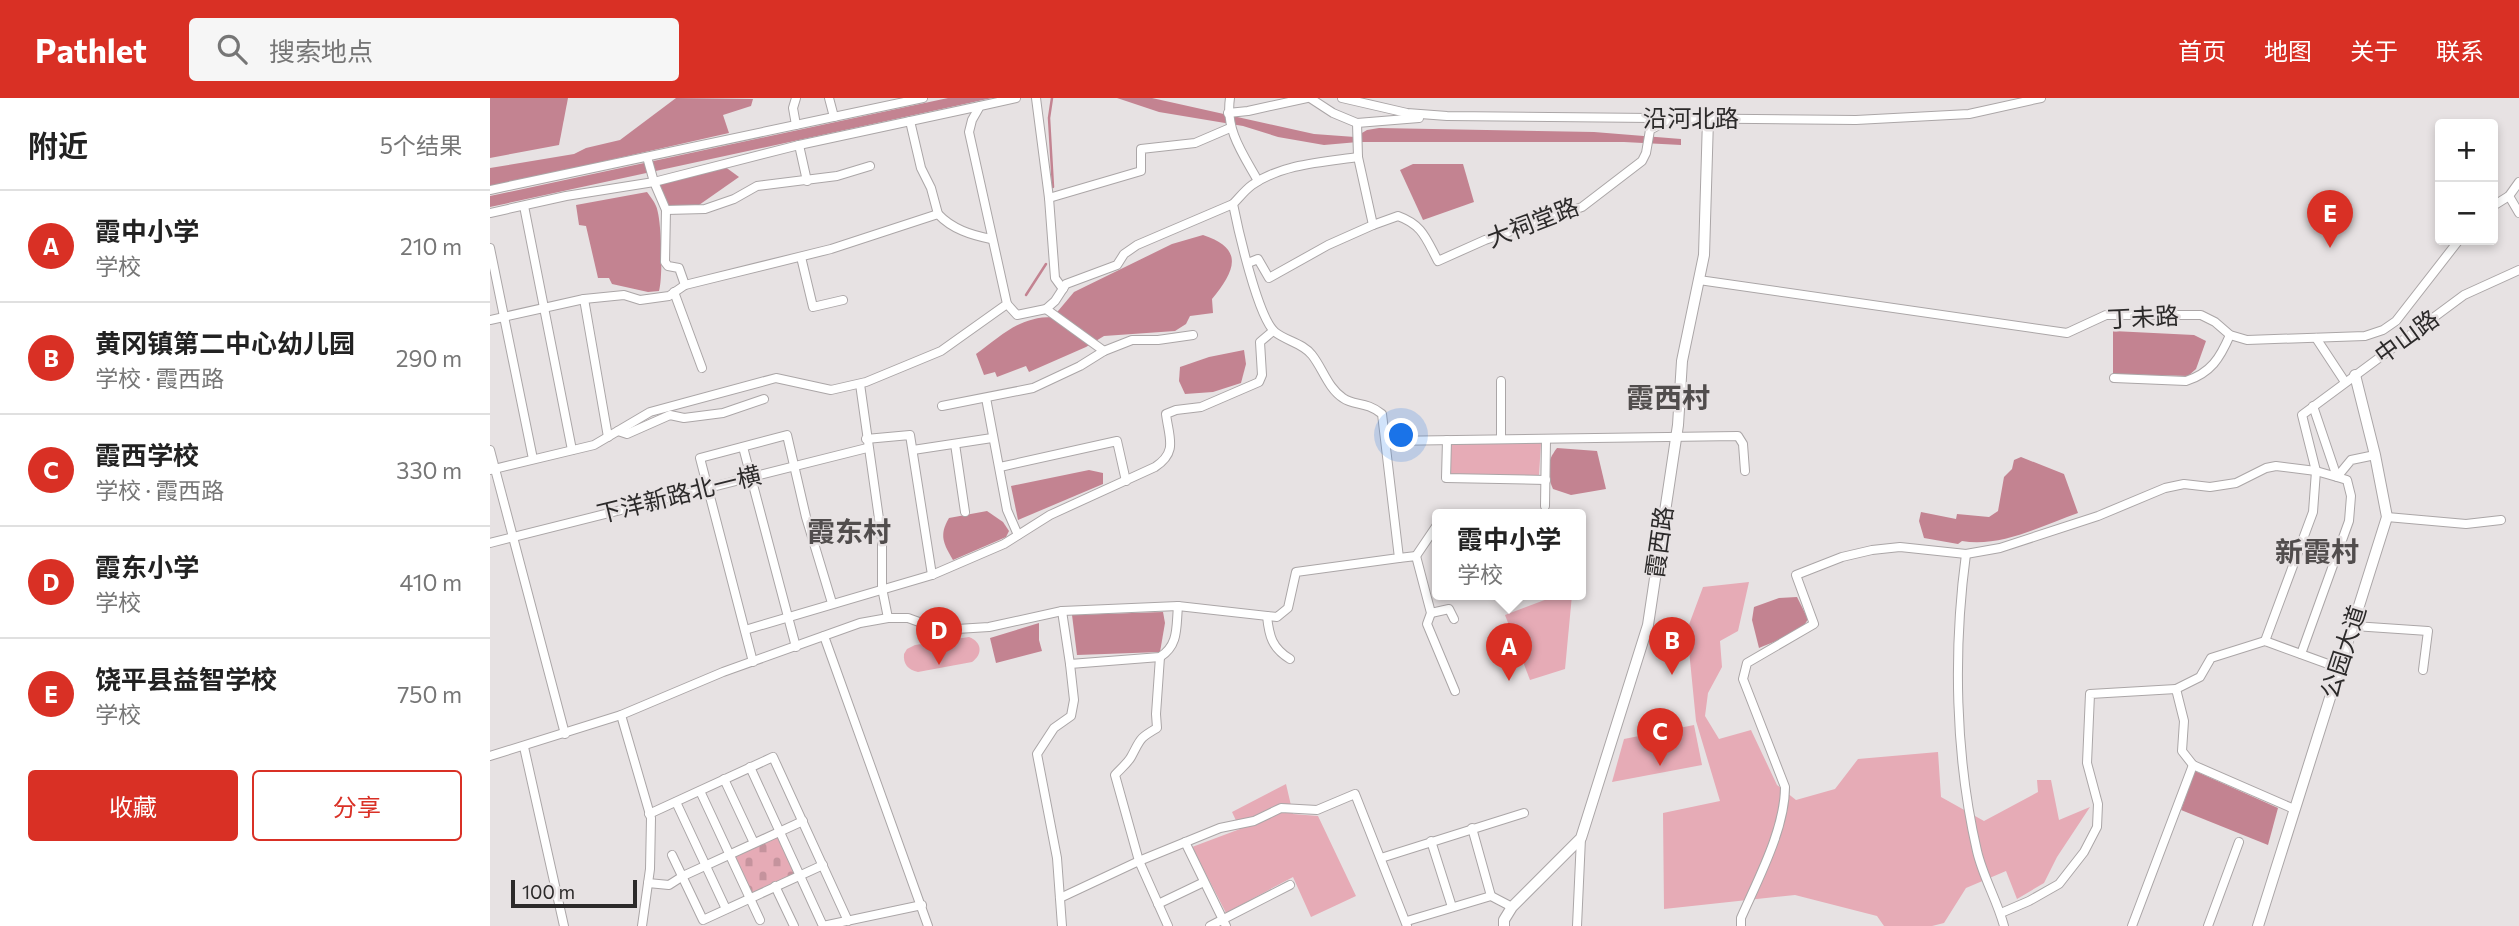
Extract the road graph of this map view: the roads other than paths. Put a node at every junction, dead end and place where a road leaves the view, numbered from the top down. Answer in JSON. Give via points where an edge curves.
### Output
{"nodes":[{"id":1,"x":796,"y":98,"type":"edge"},
{"id":2,"x":830,"y":98,"type":"edge"},
{"id":3,"x":923,"y":98,"type":"edge"},
{"id":4,"x":1016,"y":98,"type":"edge"},
{"id":5,"x":1036,"y":98,"type":"edge"},
{"id":6,"x":1230,"y":98,"type":"edge"},
{"id":7,"x":1309,"y":98,"type":"edge"},
{"id":8,"x":1342,"y":98,"type":"edge"},
{"id":9,"x":2041,"y":98,"type":"edge"},
{"id":10,"x":980,"y":106,"type":"junction"},
{"id":11,"x":1228,"y":114,"type":"junction"},
{"id":12,"x":1447,"y":116,"type":"junction"},
{"id":13,"x":834,"y":117,"type":"junction"},
{"id":14,"x":1671,"y":119,"type":"junction"},
{"id":15,"x":1707,"y":119,"type":"junction"},
{"id":16,"x":910,"y":121,"type":"junction"},
{"id":17,"x":1357,"y":123,"type":"junction"},
{"id":18,"x":796,"y":125,"type":"junction"},
{"id":19,"x":1230,"y":126,"type":"junction"},
{"id":20,"x":799,"y":145,"type":"junction"},
{"id":21,"x":647,"y":157,"type":"junction"},
{"id":22,"x":1358,"y":157,"type":"junction"},
{"id":23,"x":870,"y":166,"type":"dead end"},
{"id":24,"x":807,"y":181,"type":"junction"},
{"id":25,"x":1258,"y":181,"type":"junction"},
{"id":26,"x":2519,"y":182,"type":"edge"},
{"id":27,"x":654,"y":183,"type":"junction"},
{"id":28,"x":490,"y":190,"type":"edge"},
{"id":29,"x":2509,"y":195,"type":"junction"},
{"id":30,"x":1049,"y":198,"type":"junction"},
{"id":31,"x":2498,"y":203,"type":"edge"},
{"id":32,"x":1233,"y":204,"type":"junction"},
{"id":33,"x":524,"y":206,"type":"junction"},
{"id":34,"x":666,"y":210,"type":"junction"},
{"id":35,"x":490,"y":213,"type":"edge"},
{"id":36,"x":2519,"y":213,"type":"edge"},
{"id":37,"x":938,"y":214,"type":"junction"},
{"id":38,"x":1373,"y":225,"type":"junction"},
{"id":39,"x":991,"y":239,"type":"junction"},
{"id":40,"x":2455,"y":245,"type":"edge"},
{"id":41,"x":490,"y":248,"type":"edge"},
{"id":42,"x":801,"y":257,"type":"junction"},
{"id":43,"x":1248,"y":263,"type":"junction"},
{"id":44,"x":2519,"y":270,"type":"edge"},
{"id":45,"x":1699,"y":280,"type":"junction"},
{"id":46,"x":685,"y":285,"type":"junction"},
{"id":47,"x":1063,"y":289,"type":"junction"},
{"id":48,"x":674,"y":292,"type":"junction"},
{"id":49,"x":584,"y":299,"type":"junction"},
{"id":50,"x":843,"y":300,"type":"dead end"},
{"id":51,"x":1007,"y":303,"type":"junction"},
{"id":52,"x":543,"y":308,"type":"junction"},
{"id":53,"x":1046,"y":309,"type":"junction"},
{"id":54,"x":503,"y":317,"type":"junction"},
{"id":55,"x":490,"y":320,"type":"edge"},
{"id":56,"x":1273,"y":331,"type":"junction"},
{"id":57,"x":1193,"y":335,"type":"dead end"},
{"id":58,"x":2230,"y":335,"type":"junction"},
{"id":59,"x":2316,"y":338,"type":"junction"},
{"id":60,"x":1104,"y":351,"type":"junction"},
{"id":61,"x":702,"y":368,"type":"dead end"},
{"id":62,"x":2355,"y":375,"type":"junction"},
{"id":63,"x":2114,"y":378,"type":"dead end"},
{"id":64,"x":1502,"y":381,"type":"dead end"},
{"id":65,"x":2345,"y":382,"type":"junction"},
{"id":66,"x":860,"y":384,"type":"junction"},
{"id":67,"x":986,"y":398,"type":"junction"},
{"id":68,"x":764,"y":399,"type":"dead end"},
{"id":69,"x":942,"y":406,"type":"dead end"},
{"id":70,"x":2314,"y":406,"type":"junction"},
{"id":71,"x":618,"y":431,"type":"junction"},
{"id":72,"x":1676,"y":436,"type":"junction"},
{"id":73,"x":608,"y":437,"type":"junction"},
{"id":74,"x":992,"y":438,"type":"junction"},
{"id":75,"x":1501,"y":439,"type":"junction"},
{"id":76,"x":1546,"y":439,"type":"junction"},
{"id":77,"x":1447,"y":440,"type":"junction"},
{"id":78,"x":1387,"y":441,"type":"junction"},
{"id":79,"x":867,"y":444,"type":"junction"},
{"id":80,"x":955,"y":444,"type":"junction"},
{"id":81,"x":743,"y":447,"type":"junction"},
{"id":82,"x":490,"y":450,"type":"edge"},
{"id":83,"x":572,"y":450,"type":"junction"},
{"id":84,"x":913,"y":450,"type":"junction"},
{"id":85,"x":2375,"y":455,"type":"junction"},
{"id":86,"x":533,"y":459,"type":"junction"},
{"id":87,"x":794,"y":466,"type":"junction"},
{"id":88,"x":1000,"y":467,"type":"junction"},
{"id":89,"x":492,"y":469,"type":"edge"},
{"id":90,"x":1745,"y":471,"type":"dead end"},
{"id":91,"x":2316,"y":471,"type":"junction"},
{"id":92,"x":751,"y":477,"type":"junction"},
{"id":93,"x":2337,"y":477,"type":"junction"},
{"id":94,"x":1546,"y":480,"type":"junction"},
{"id":95,"x":1126,"y":481,"type":"junction"},
{"id":96,"x":708,"y":488,"type":"junction"},
{"id":97,"x":1545,"y":506,"type":"dead end"},
{"id":98,"x":965,"y":512,"type":"dead end"},
{"id":99,"x":2387,"y":517,"type":"junction"},
{"id":100,"x":2501,"y":520,"type":"dead end"},
{"id":101,"x":1432,"y":532,"type":"edge"},
{"id":102,"x":1018,"y":535,"type":"junction"},
{"id":103,"x":512,"y":537,"type":"junction"},
{"id":104,"x":490,"y":543,"type":"edge"},
{"id":105,"x":1966,"y":554,"type":"junction"},
{"id":106,"x":1416,"y":556,"type":"junction"},
{"id":107,"x":1399,"y":558,"type":"junction"},
{"id":108,"x":932,"y":575,"type":"junction"},
{"id":109,"x":882,"y":588,"type":"junction"},
{"id":110,"x":832,"y":603,"type":"junction"},
{"id":111,"x":1178,"y":606,"type":"junction"},
{"id":112,"x":1062,"y":611,"type":"junction"},
{"id":113,"x":1431,"y":613,"type":"junction"},
{"id":114,"x":787,"y":616,"type":"junction"},
{"id":115,"x":1267,"y":616,"type":"junction"},
{"id":116,"x":888,"y":618,"type":"junction"},
{"id":117,"x":1454,"y":620,"type":"dead end"},
{"id":118,"x":2354,"y":626,"type":"junction"},
{"id":119,"x":745,"y":630,"type":"junction"},
{"id":120,"x":824,"y":636,"type":"junction"},
{"id":121,"x":2265,"y":641,"type":"junction"},
{"id":122,"x":796,"y":647,"type":"junction"},
{"id":123,"x":2301,"y":654,"type":"junction"},
{"id":124,"x":1160,"y":657,"type":"junction"},
{"id":125,"x":1290,"y":659,"type":"dead end"},
{"id":126,"x":753,"y":662,"type":"junction"},
{"id":127,"x":1070,"y":664,"type":"junction"},
{"id":128,"x":2339,"y":668,"type":"junction"},
{"id":129,"x":2423,"y":670,"type":"dead end"},
{"id":130,"x":2176,"y":689,"type":"junction"},
{"id":131,"x":1455,"y":691,"type":"dead end"},
{"id":132,"x":621,"y":715,"type":"junction"},
{"id":133,"x":565,"y":734,"type":"junction"},
{"id":134,"x":524,"y":747,"type":"junction"},
{"id":135,"x":490,"y":756,"type":"edge"},
{"id":136,"x":2193,"y":765,"type":"junction"},
{"id":137,"x":750,"y":767,"type":"junction"},
{"id":138,"x":724,"y":779,"type":"junction"},
{"id":139,"x":700,"y":791,"type":"junction"},
{"id":140,"x":676,"y":802,"type":"junction"},
{"id":141,"x":2294,"y":809,"type":"junction"},
{"id":142,"x":1524,"y":813,"type":"dead end"},
{"id":143,"x":649,"y":814,"type":"junction"},
{"id":144,"x":803,"y":821,"type":"junction"},
{"id":145,"x":1472,"y":828,"type":"junction"},
{"id":146,"x":779,"y":831,"type":"junction"},
{"id":147,"x":1581,"y":838,"type":"junction"},
{"id":148,"x":1431,"y":841,"type":"junction"},
{"id":149,"x":1185,"y":842,"type":"junction"},
{"id":150,"x":2239,"y":842,"type":"dead end"},
{"id":151,"x":754,"y":843,"type":"junction"},
{"id":152,"x":672,"y":855,"type":"dead end"},
{"id":153,"x":729,"y":855,"type":"junction"},
{"id":154,"x":1381,"y":858,"type":"junction"},
{"id":155,"x":1139,"y":861,"type":"junction"},
{"id":156,"x":706,"y":865,"type":"junction"},
{"id":157,"x":823,"y":865,"type":"junction"},
{"id":158,"x":800,"y":875,"type":"junction"},
{"id":159,"x":683,"y":876,"type":"junction"},
{"id":160,"x":1204,"y":882,"type":"junction"},
{"id":161,"x":648,"y":883,"type":"junction"},
{"id":162,"x":1290,"y":885,"type":"dead end"},
{"id":163,"x":775,"y":886,"type":"junction"},
{"id":164,"x":1491,"y":896,"type":"junction"},
{"id":165,"x":750,"y":898,"type":"junction"},
{"id":166,"x":1060,"y":898,"type":"junction"},
{"id":167,"x":1158,"y":904,"type":"junction"},
{"id":168,"x":922,"y":905,"type":"junction"},
{"id":169,"x":1452,"y":907,"type":"junction"},
{"id":170,"x":1512,"y":907,"type":"junction"},
{"id":171,"x":726,"y":909,"type":"junction"},
{"id":172,"x":2001,"y":913,"type":"junction"},
{"id":173,"x":760,"y":920,"type":"dead end"},
{"id":174,"x":848,"y":921,"type":"junction"},
{"id":175,"x":1224,"y":923,"type":"edge"},
{"id":176,"x":1407,"y":924,"type":"edge"},
{"id":177,"x":564,"y":926,"type":"edge"},
{"id":178,"x":642,"y":926,"type":"edge"},
{"id":179,"x":794,"y":926,"type":"edge"},
{"id":180,"x":823,"y":926,"type":"edge"},
{"id":181,"x":928,"y":926,"type":"edge"},
{"id":182,"x":1062,"y":926,"type":"edge"},
{"id":183,"x":1168,"y":926,"type":"edge"},
{"id":184,"x":1210,"y":926,"type":"edge"},
{"id":185,"x":1504,"y":926,"type":"edge"},
{"id":186,"x":1577,"y":926,"type":"edge"},
{"id":187,"x":1741,"y":926,"type":"edge"},
{"id":188,"x":2004,"y":926,"type":"edge"},
{"id":189,"x":2132,"y":926,"type":"edge"},
{"id":190,"x":2208,"y":926,"type":"edge"},
{"id":191,"x":2258,"y":926,"type":"edge"}],
"edges":[{"from":1,"to":18,"type":"street"},
{"from":2,"to":13,"type":"street"},
{"from":3,"to":13,"type":"street"},
{"from":4,"to":10,"type":"street"},
{"from":5,"to":30,"type":"street"},
{"from":6,"to":11,"type":"street"},
{"from":7,"to":11,"type":"street"},
{"from":7,"to":17,"type":"street"},
{"from":8,"to":12,"type":"street","name":"沿河北路","via":[[1407,113]]},
{"from":9,"to":15,"type":"street","name":"沿河北路","via":[[1969,114],[1856,120]]},
{"from":10,"to":16,"type":"street"},
{"from":10,"to":39,"type":"street","via":[[970,132]]},
{"from":11,"to":19,"type":"street"},
{"from":12,"to":14,"type":"street","name":"沿河北路"},
{"from":12,"to":17,"type":"street"},
{"from":13,"to":18,"type":"street"},
{"from":14,"to":15,"type":"street","name":"沿河北路"},
{"from":14,"to":38,"type":"street","name":"大祠堂路","via":[[1650,130],[1642,160],[1582,207],[1438,261],[1420,227],[1411,221],[1398,216]]},
{"from":15,"to":45,"type":"main road","name":"霞西路","via":[[1704,256]]},
{"from":16,"to":20,"type":"street"},
{"from":16,"to":37,"type":"street"},
{"from":17,"to":22,"type":"street"},
{"from":18,"to":21,"type":"street"},
{"from":19,"to":25,"type":"street"},
{"from":19,"to":30,"type":"street","via":[[1195,143],[1141,149],[1141,171]]},
{"from":20,"to":24,"type":"street"},
{"from":20,"to":27,"type":"street"},
{"from":21,"to":27,"type":"street"},
{"from":21,"to":28,"type":"street"},
{"from":22,"to":25,"type":"street","via":[[1312,163]]},
{"from":22,"to":38,"type":"street"},
{"from":23,"to":24,"type":"street"},
{"from":24,"to":34,"type":"street","via":[[757,186],[705,209]]},
{"from":25,"to":32,"type":"street"},
{"from":26,"to":29,"type":"street"},
{"from":27,"to":33,"type":"street"},
{"from":27,"to":34,"type":"street"},
{"from":29,"to":31,"type":"street"},
{"from":29,"to":36,"type":"street"},
{"from":30,"to":47,"type":"street","via":[[1055,278]]},
{"from":32,"to":43,"type":"street"},
{"from":32,"to":47,"type":"street","via":[[1137,245],[1117,265]]},
{"from":33,"to":35,"type":"street"},
{"from":33,"to":52,"type":"street"},
{"from":34,"to":46,"type":"street","via":[[665,262],[679,268]]},
{"from":37,"to":39,"type":"street","via":[[973,236]]},
{"from":37,"to":42,"type":"street"},
{"from":38,"to":43,"type":"street","via":[[1269,278],[1258,259]]},
{"from":39,"to":51,"type":"street"},
{"from":40,"to":59,"type":"street","name":"丁未路","via":[[2396,321],[2383,330]]},
{"from":41,"to":54,"type":"street"},
{"from":42,"to":46,"type":"street"},
{"from":42,"to":50,"type":"street","via":[[813,307]]},
{"from":43,"to":56,"type":"street"},
{"from":44,"to":62,"type":"street","name":"中山路","via":[[2464,295]]},
{"from":45,"to":58,"type":"street","name":"丁未路","via":[[2067,333],[2106,315],[2201,315]]},
{"from":45,"to":72,"type":"main road","name":"霞西路","via":[[1682,360]]},
{"from":46,"to":48,"type":"street"},
{"from":47,"to":53,"type":"street"},
{"from":48,"to":49,"type":"street","via":[[640,300],[624,295]]},
{"from":48,"to":61,"type":"street"},
{"from":49,"to":52,"type":"street"},
{"from":49,"to":73,"type":"street"},
{"from":51,"to":53,"type":"street","via":[[1017,315]]},
{"from":51,"to":66,"type":"street","via":[[941,351]]},
{"from":52,"to":54,"type":"street"},
{"from":52,"to":83,"type":"street"},
{"from":53,"to":60,"type":"street"},
{"from":54,"to":55,"type":"street"},
{"from":54,"to":86,"type":"street"},
{"from":56,"to":78,"type":"street","via":[[1311,353],[1346,401],[1371,405],[1382,414]]},
{"from":56,"to":95,"type":"street","via":[[1260,342],[1259,382],[1200,407],[1166,414],[1171,451],[1167,459]]},
{"from":57,"to":60,"type":"street","via":[[1132,341]]},
{"from":58,"to":59,"type":"street","name":"丁未路","via":[[2247,340]]},
{"from":58,"to":63,"type":"street","via":[[2219,360],[2193,379]]},
{"from":59,"to":65,"type":"street"},
{"from":60,"to":67,"type":"street","via":[[1033,388]]},
{"from":62,"to":65,"type":"street","name":"中山路"},
{"from":62,"to":85,"type":"main road","name":"公园大道"},
{"from":64,"to":75,"type":"street"},
{"from":65,"to":70,"type":"street","name":"中山路"},
{"from":66,"to":71,"type":"street","via":[[831,390],[776,378],[650,412]]},
{"from":66,"to":79,"type":"street"},
{"from":67,"to":69,"type":"street"},
{"from":67,"to":74,"type":"street"},
{"from":68,"to":71,"type":"street","via":[[723,413],[684,418],[670,415],[627,434]]},
{"from":70,"to":91,"type":"street","name":"中山路","via":[[2302,415]]},
{"from":70,"to":93,"type":"street"},
{"from":71,"to":73,"type":"street"},
{"from":72,"to":76,"type":"street"},
{"from":72,"to":90,"type":"street","via":[[1738,436]]},
{"from":72,"to":147,"type":"main road","name":"霞西路","via":[[1648,625]]},
{"from":73,"to":83,"type":"street"},
{"from":74,"to":80,"type":"street"},
{"from":74,"to":88,"type":"street"},
{"from":75,"to":76,"type":"street"},
{"from":75,"to":77,"type":"street"},
{"from":76,"to":94,"type":"street"},
{"from":77,"to":78,"type":"street"},
{"from":77,"to":94,"type":"street","via":[[1446,478]]},
{"from":78,"to":107,"type":"street"},
{"from":79,"to":84,"type":"street","name":"下洋新路北一横","via":[[907,434]]},
{"from":79,"to":87,"type":"street","name":"下洋新路北一横"},
{"from":79,"to":109,"type":"street","via":[[882,540]]},
{"from":80,"to":84,"type":"street"},
{"from":80,"to":98,"type":"street"},
{"from":81,"to":87,"type":"street","via":[[787,435]]},
{"from":81,"to":92,"type":"street"},
{"from":81,"to":96,"type":"street","via":[[700,458]]},
{"from":82,"to":89,"type":"street"},
{"from":83,"to":86,"type":"street"},
{"from":84,"to":108,"type":"street"},
{"from":85,"to":93,"type":"street","via":[[2351,460]]},
{"from":85,"to":99,"type":"main road","name":"公园大道"},
{"from":86,"to":89,"type":"street"},
{"from":87,"to":92,"type":"street","name":"下洋新路北一横"},
{"from":87,"to":110,"type":"street"},
{"from":88,"to":95,"type":"street","via":[[1118,441]]},
{"from":88,"to":102,"type":"street","via":[[1007,510]]},
{"from":89,"to":103,"type":"street"},
{"from":91,"to":93,"type":"street"},
{"from":91,"to":105,"type":"street","via":[[2276,466],[2236,483],[2165,488],[2032,539]]},
{"from":91,"to":121,"type":"street","via":[[2313,512]]},
{"from":92,"to":96,"type":"street","name":"下洋新路北一横"},
{"from":92,"to":114,"type":"street"},
{"from":93,"to":123,"type":"street","via":[[2347,480],[2349,521]]},
{"from":94,"to":97,"type":"street"},
{"from":95,"to":102,"type":"street","via":[[1050,515]]},
{"from":96,"to":103,"type":"street","name":"下洋新路北一横"},
{"from":96,"to":119,"type":"street"},
{"from":99,"to":100,"type":"street","via":[[2466,524]]},
{"from":99,"to":118,"type":"main road","name":"公园大道"},
{"from":101,"to":106,"type":"street"},
{"from":102,"to":108,"type":"street"},
{"from":103,"to":104,"type":"street","name":"下洋新路北一横"},
{"from":103,"to":133,"type":"street"},
{"from":105,"to":172,"type":"street","via":[[1959,605],[1958,732],[1982,870]]},
{"from":105,"to":187,"type":"street","via":[[1900,547],[1872,550],[1796,575],[1814,624],[1747,663],[1743,679],[1785,787],[1785,800]]},
{"from":106,"to":107,"type":"street"},
{"from":106,"to":113,"type":"street"},
{"from":107,"to":115,"type":"street","via":[[1296,572],[1288,608],[1277,617]]},
{"from":108,"to":109,"type":"street"},
{"from":109,"to":110,"type":"street"},
{"from":109,"to":116,"type":"street"},
{"from":110,"to":114,"type":"street"},
{"from":111,"to":112,"type":"street"},
{"from":111,"to":115,"type":"street"},
{"from":111,"to":124,"type":"street","via":[[1175,642]]},
{"from":112,"to":116,"type":"street","via":[[989,627],[941,630],[908,618]]},
{"from":112,"to":127,"type":"street"},
{"from":113,"to":117,"type":"street","via":[[1449,609]]},
{"from":113,"to":131,"type":"street","via":[[1427,624]]},
{"from":114,"to":119,"type":"street"},
{"from":114,"to":122,"type":"street"},
{"from":115,"to":125,"type":"street","via":[[1277,651]]},
{"from":116,"to":120,"type":"street"},
{"from":118,"to":128,"type":"main road","name":"公园大道"},
{"from":118,"to":129,"type":"street","via":[[2428,631]]},
{"from":119,"to":126,"type":"street"},
{"from":120,"to":122,"type":"street"},
{"from":120,"to":168,"type":"street"},
{"from":121,"to":123,"type":"street"},
{"from":121,"to":130,"type":"street","via":[[2211,658],[2200,677]]},
{"from":122,"to":126,"type":"street"},
{"from":123,"to":128,"type":"street"},
{"from":124,"to":127,"type":"street"},
{"from":124,"to":155,"type":"street","via":[[1157,728],[1143,736],[1115,775]]},
{"from":126,"to":132,"type":"street"},
{"from":127,"to":166,"type":"street","via":[[1071,716],[1055,728],[1037,754]]},
{"from":128,"to":141,"type":"main road","name":"公园大道"},
{"from":130,"to":136,"type":"street","via":[[2184,721],[2182,751]]},
{"from":130,"to":172,"type":"street","via":[[2090,694],[2087,763],[2098,804],[2097,827],[2059,884]]},
{"from":132,"to":133,"type":"street"},
{"from":132,"to":143,"type":"street"},
{"from":133,"to":134,"type":"street"},
{"from":134,"to":135,"type":"street"},
{"from":134,"to":177,"type":"street"},
{"from":136,"to":141,"type":"street"},
{"from":136,"to":189,"type":"street"},
{"from":137,"to":138,"type":"street"},
{"from":137,"to":144,"type":"street","via":[[774,757]]},
{"from":137,"to":146,"type":"street"},
{"from":138,"to":139,"type":"street"},
{"from":138,"to":151,"type":"street"},
{"from":139,"to":140,"type":"street"},
{"from":139,"to":153,"type":"street"},
{"from":140,"to":143,"type":"street"},
{"from":140,"to":156,"type":"street"},
{"from":141,"to":191,"type":"main road","name":"公园大道"},
{"from":142,"to":145,"type":"street"},
{"from":143,"to":161,"type":"street"},
{"from":144,"to":146,"type":"street"},
{"from":144,"to":157,"type":"street"},
{"from":145,"to":148,"type":"street"},
{"from":145,"to":164,"type":"street"},
{"from":146,"to":151,"type":"street"},
{"from":146,"to":158,"type":"street"},
{"from":147,"to":170,"type":"main road","name":"霞西路"},
{"from":147,"to":186,"type":"street"},
{"from":148,"to":154,"type":"street"},
{"from":148,"to":169,"type":"street"},
{"from":149,"to":154,"type":"street","via":[[1281,808],[1317,810],[1355,794]]},
{"from":149,"to":155,"type":"street"},
{"from":149,"to":160,"type":"street"},
{"from":150,"to":190,"type":"street"},
{"from":151,"to":153,"type":"street"},
{"from":152,"to":159,"type":"street"},
{"from":153,"to":156,"type":"street"},
{"from":153,"to":165,"type":"street"},
{"from":154,"to":176,"type":"street"},
{"from":155,"to":166,"type":"street"},
{"from":155,"to":167,"type":"street"},
{"from":156,"to":159,"type":"street"},
{"from":156,"to":171,"type":"street"},
{"from":157,"to":158,"type":"street"},
{"from":157,"to":174,"type":"street"},
{"from":158,"to":163,"type":"street"},
{"from":158,"to":180,"type":"street"},
{"from":159,"to":161,"type":"street","via":[[669,885]]},
{"from":159,"to":171,"type":"street","via":[[703,920]]},
{"from":160,"to":167,"type":"street"},
{"from":160,"to":175,"type":"street"},
{"from":161,"to":178,"type":"street"},
{"from":162,"to":175,"type":"street"},
{"from":163,"to":165,"type":"street"},
{"from":163,"to":179,"type":"street"},
{"from":164,"to":169,"type":"street"},
{"from":164,"to":170,"type":"street"},
{"from":165,"to":171,"type":"street"},
{"from":165,"to":173,"type":"street"},
{"from":166,"to":182,"type":"street"},
{"from":167,"to":183,"type":"street"},
{"from":168,"to":174,"type":"street"},
{"from":168,"to":181,"type":"street"},
{"from":169,"to":176,"type":"street"},
{"from":170,"to":185,"type":"main road","name":"霞西路"},
{"from":172,"to":188,"type":"street"},
{"from":174,"to":180,"type":"street"},
{"from":175,"to":184,"type":"street"}]}
